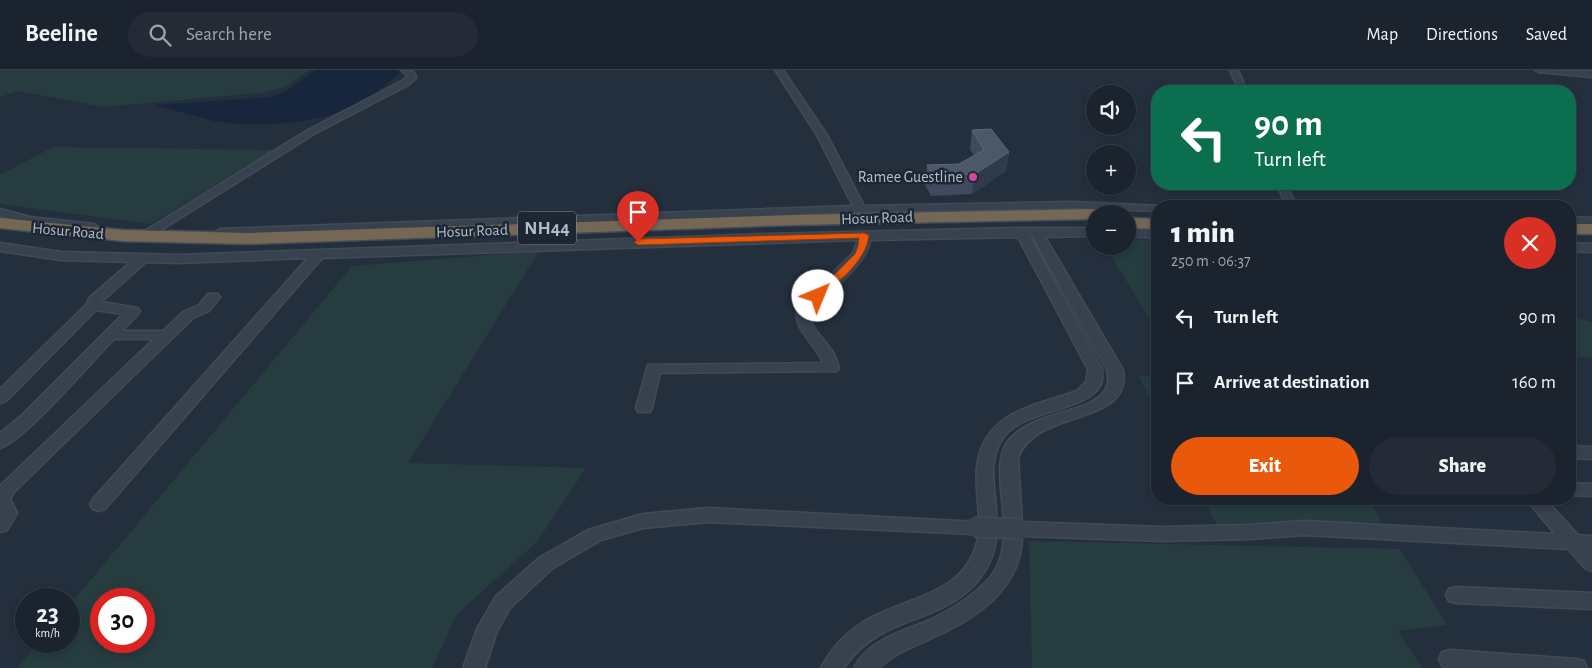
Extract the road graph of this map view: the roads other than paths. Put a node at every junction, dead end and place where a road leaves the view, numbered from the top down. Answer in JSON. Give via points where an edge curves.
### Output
{"nodes":[{"id":1,"x":405,"y":70,"type":"edge"},
{"id":2,"x":779,"y":70,"type":"edge"},
{"id":3,"x":1234,"y":70,"type":"edge"},
{"id":4,"x":1539,"y":70,"type":"edge"},
{"id":5,"x":1592,"y":74,"type":"edge"},
{"id":6,"x":1240,"y":85,"type":"edge"},
{"id":7,"x":1151,"y":208,"type":"edge"},
{"id":8,"x":860,"y":209,"type":"junction"},
{"id":9,"x":0,"y":212,"type":"edge"},
{"id":10,"x":1086,"y":214,"type":"edge"},
{"id":11,"x":1136,"y":214,"type":"edge"},
{"id":12,"x":1151,"y":215,"type":"edge"},
{"id":13,"x":1576,"y":221,"type":"edge"},
{"id":14,"x":1086,"y":222,"type":"edge"},
{"id":15,"x":1592,"y":222,"type":"edge"},
{"id":16,"x":1136,"y":223,"type":"edge"},
{"id":17,"x":0,"y":224,"type":"edge"},
{"id":18,"x":1151,"y":224,"type":"edge"},
{"id":19,"x":1576,"y":228,"type":"edge"},
{"id":20,"x":1592,"y":229,"type":"edge"},
{"id":21,"x":150,"y":232,"type":"junction"},
{"id":22,"x":1028,"y":232,"type":"junction"},
{"id":23,"x":1086,"y":232,"type":"edge"},
{"id":24,"x":1136,"y":233,"type":"edge"},
{"id":25,"x":1151,"y":234,"type":"edge"},
{"id":26,"x":284,"y":235,"type":"junction"},
{"id":27,"x":864,"y":235,"type":"junction"},
{"id":28,"x":0,"y":236,"type":"edge"},
{"id":29,"x":1576,"y":238,"type":"edge"},
{"id":30,"x":1592,"y":239,"type":"edge"},
{"id":31,"x":1576,"y":247,"type":"edge"},
{"id":32,"x":0,"y":248,"type":"edge"},
{"id":33,"x":1592,"y":248,"type":"edge"},
{"id":34,"x":318,"y":255,"type":"junction"},
{"id":35,"x":143,"y":258,"type":"junction"},
{"id":36,"x":213,"y":298,"type":"dead end"},
{"id":37,"x":93,"y":305,"type":"junction"},
{"id":38,"x":108,"y":335,"type":"junction"},
{"id":39,"x":168,"y":335,"type":"junction"},
{"id":40,"x":0,"y":398,"type":"edge"},
{"id":41,"x":644,"y":408,"type":"dead end"},
{"id":42,"x":0,"y":442,"type":"edge"},
{"id":43,"x":1576,"y":452,"type":"edge"},
{"id":44,"x":1592,"y":453,"type":"edge"},
{"id":45,"x":1576,"y":489,"type":"edge"},
{"id":46,"x":1592,"y":490,"type":"edge"},
{"id":47,"x":99,"y":504,"type":"dead end"},
{"id":48,"x":1542,"y":505,"type":"edge"},
{"id":49,"x":0,"y":525,"type":"edge"},
{"id":50,"x":1583,"y":543,"type":"edge"},
{"id":51,"x":1592,"y":563,"type":"edge"},
{"id":52,"x":1456,"y":595,"type":"dead end"},
{"id":53,"x":1592,"y":601,"type":"edge"},
{"id":54,"x":1450,"y":659,"type":"dead end"},
{"id":55,"x":1523,"y":666,"type":"edge"},
{"id":56,"x":474,"y":668,"type":"edge"},
{"id":57,"x":832,"y":668,"type":"edge"},
{"id":58,"x":865,"y":668,"type":"edge"},
{"id":59,"x":1576,"y":668,"type":"edge"}],
"edges":[{"from":1,"to":21,"type":"street","via":[[412,74],[406,83],[311,132]]},
{"from":2,"to":8,"type":"street","via":[[822,135]]},
{"from":3,"to":6,"type":"street"},
{"from":4,"to":5,"type":"street"},
{"from":7,"to":8,"type":"street","via":[[1073,205]]},
{"from":8,"to":26,"type":"street"},
{"from":9,"to":21,"type":"street","via":[[29,220]]},
{"from":10,"to":26,"type":"highway","name":"Hosur Road","number":"NH44"},
{"from":11,"to":12,"type":"highway"},
{"from":13,"to":15,"type":"street"},
{"from":14,"to":28,"type":"highway","name":"Hosur Road","number":"NH44","via":[[659,232],[201,249],[65,244]]},
{"from":16,"to":18,"type":"highway"},
{"from":17,"to":26,"type":"highway","name":"Hosur Road","number":"NH44","via":[[136,237],[193,239]]},
{"from":19,"to":20,"type":"highway"},
{"from":21,"to":26,"type":"street"},
{"from":22,"to":23,"type":"street"},
{"from":22,"to":27,"type":"street"},
{"from":22,"to":57,"type":"street","via":[[1095,369],[1094,384],[1083,394],[1021,415],[996,432],[986,455],[986,545],[975,571],[957,588],[860,636],[838,657]]},
{"from":22,"to":58,"type":"street","via":[[1116,370],[1114,390],[1099,405],[1028,431],[1012,446],[1009,458],[1012,550],[1005,571],[988,594],[963,612],[888,647]]},
{"from":24,"to":25,"type":"street"},
{"from":27,"to":34,"type":"street"},
{"from":27,"to":41,"type":"street","via":[[859,255],[805,308],[802,315],[826,352],[832,368],[653,368]]},
{"from":29,"to":30,"type":"highway"},
{"from":31,"to":33,"type":"street"},
{"from":32,"to":35,"type":"street","via":[[61,256]]},
{"from":34,"to":35,"type":"street"},
{"from":34,"to":47,"type":"street"},
{"from":35,"to":37,"type":"street"},
{"from":36,"to":39,"type":"street","via":[[204,308],[188,315]]},
{"from":37,"to":38,"type":"street","via":[[133,311]]},
{"from":37,"to":40,"type":"street"},
{"from":38,"to":39,"type":"street"},
{"from":38,"to":42,"type":"street","via":[[27,420]]},
{"from":39,"to":49,"type":"street","via":[[8,488],[1,499],[8,513]]},
{"from":43,"to":44,"type":"street"},
{"from":45,"to":46,"type":"street"},
{"from":48,"to":50,"type":"street"},
{"from":50,"to":51,"type":"street"},
{"from":50,"to":56,"type":"street","bridge":true,"via":[[1305,528],[1162,534],[708,515],[643,521],[595,535],[546,562],[502,602],[486,629]]},
{"from":52,"to":53,"type":"street"},
{"from":54,"to":55,"type":"street"},
{"from":55,"to":59,"type":"street"}]}
